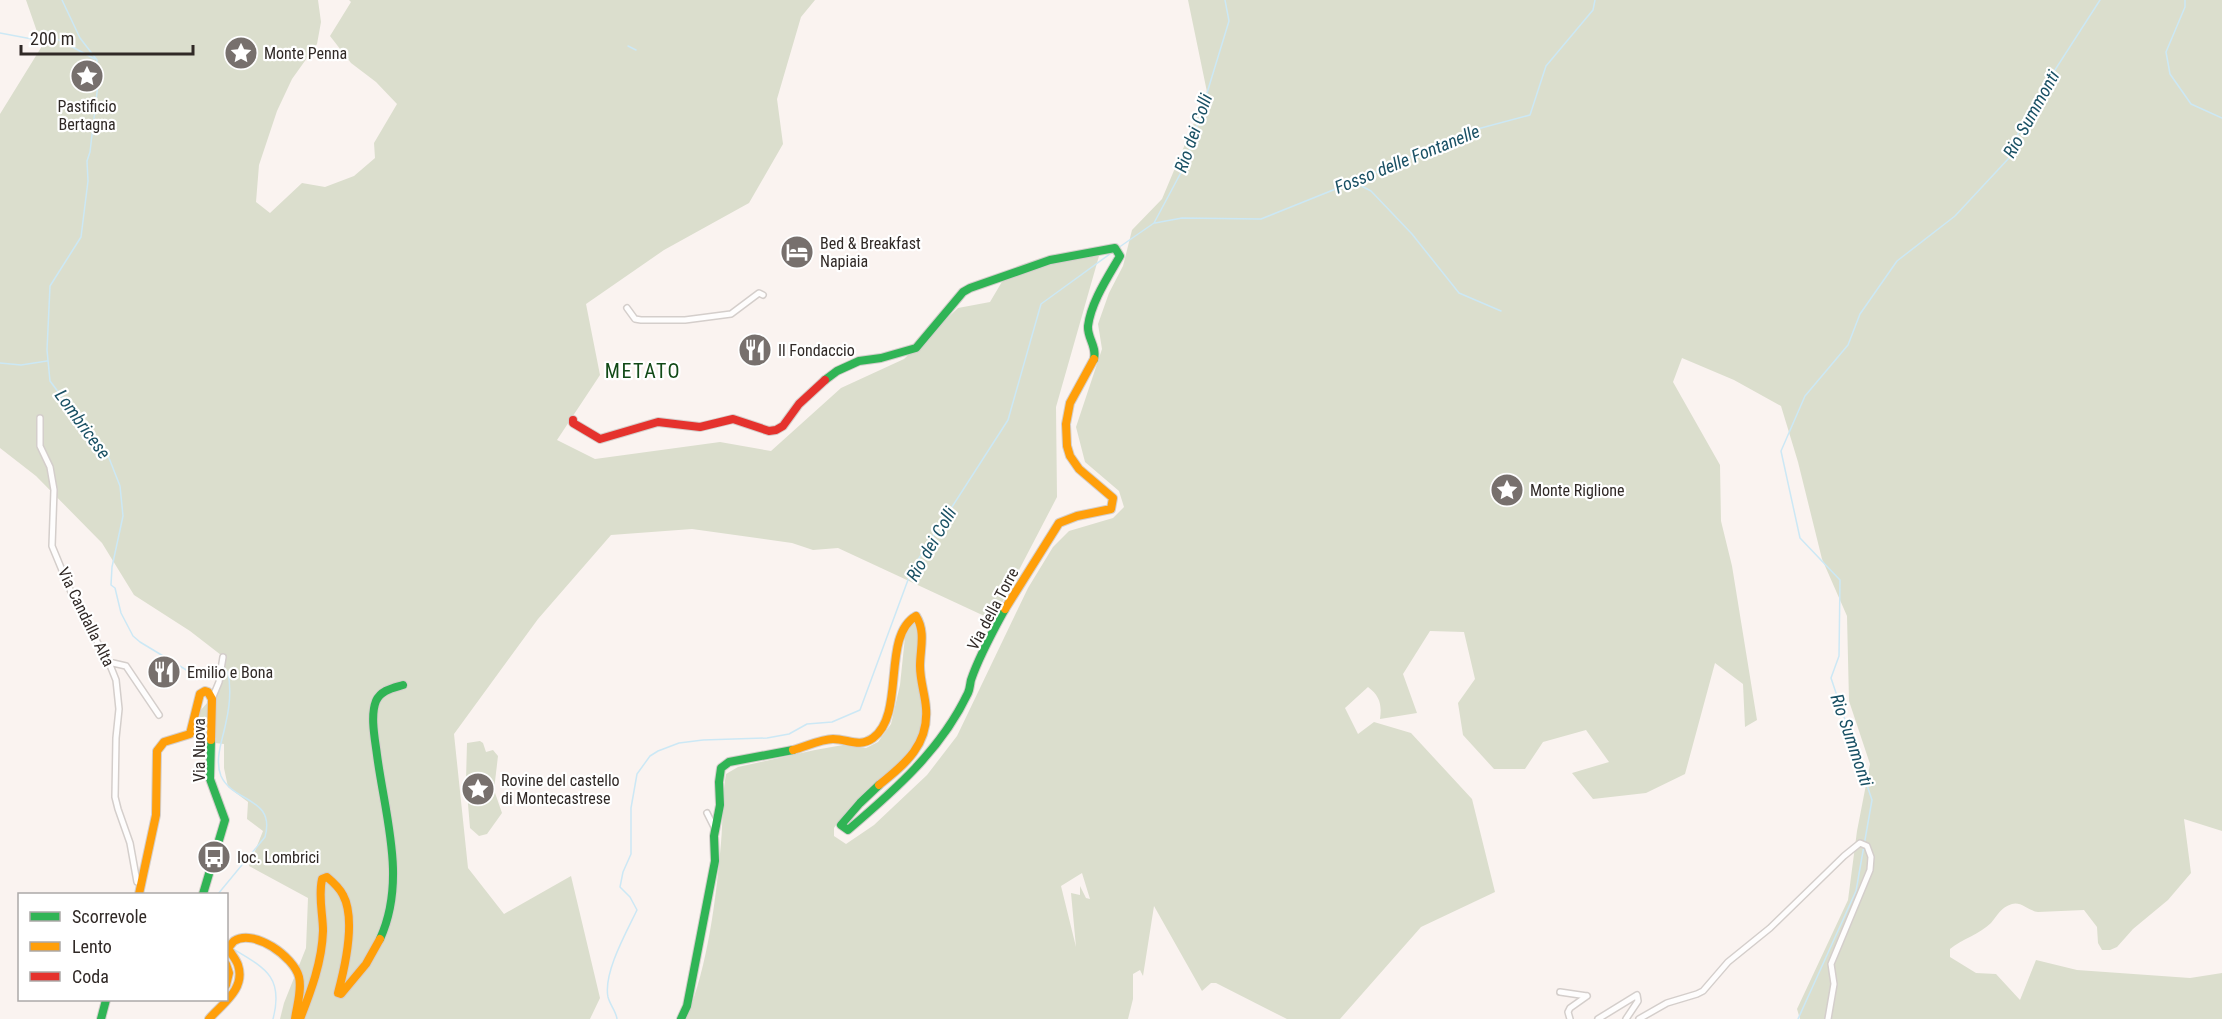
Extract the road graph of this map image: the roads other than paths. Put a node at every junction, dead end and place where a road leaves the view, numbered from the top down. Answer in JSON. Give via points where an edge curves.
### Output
{"nodes":[{"id":1,"x":763,"y":295,"type":"dead end"},
{"id":2,"x":627,"y":308,"type":"dead end"},
{"id":3,"x":40,"y":418,"type":"dead end"},
{"id":4,"x":573,"y":420,"type":"dead end"},
{"id":5,"x":223,"y":657,"type":"dead end"},
{"id":6,"x":110,"y":665,"type":"junction"},
{"id":7,"x":403,"y":685,"type":"dead end"},
{"id":8,"x":212,"y":699,"type":"junction"},
{"id":9,"x":159,"y":715,"type":"dead end"},
{"id":10,"x":707,"y":813,"type":"dead end"},
{"id":11,"x":716,"y":831,"type":"junction"},
{"id":12,"x":142,"y":883,"type":"junction"},
{"id":13,"x":139,"y":893,"type":"edge"},
{"id":14,"x":203,"y":893,"type":"edge"},
{"id":15,"x":228,"y":948,"type":"edge"},
{"id":16,"x":228,"y":948,"type":"edge"},
{"id":17,"x":1560,"y":992,"type":"dead end"},
{"id":18,"x":228,"y":998,"type":"edge"},
{"id":19,"x":106,"y":1001,"type":"edge"},
{"id":20,"x":222,"y":1002,"type":"edge"},
{"id":21,"x":1646,"y":1017,"type":"edge"},
{"id":22,"x":102,"y":1019,"type":"edge"},
{"id":23,"x":209,"y":1019,"type":"edge"},
{"id":24,"x":295,"y":1019,"type":"edge"},
{"id":25,"x":300,"y":1019,"type":"edge"},
{"id":26,"x":681,"y":1019,"type":"edge"},
{"id":27,"x":1570,"y":1019,"type":"edge"},
{"id":28,"x":1598,"y":1019,"type":"edge"},
{"id":29,"x":1626,"y":1019,"type":"edge"},
{"id":30,"x":1639,"y":1019,"type":"edge"},
{"id":31,"x":1828,"y":1019,"type":"edge"}],
"edges":[{"from":1,"to":2,"type":"street","via":[[759,293],[731,314],[685,320],[641,321]]},
{"from":3,"to":6,"type":"street","name":"Via Candalla Alta","via":[[40,446],[50,467],[54,490],[52,546],[76,604]]},
{"from":4,"to":11,"type":"street","name":"Via della Torre","via":[[600,439],[658,422],[700,427],[733,419],[776,430],[819,384],[837,371],[859,361],[916,348],[969,288],[1050,260],[1116,251],[1120,256],[1098,298],[1088,330],[1096,351],[1091,369],[1070,402],[1067,434],[1068,451],[1075,465],[1113,498],[1111,509],[1059,523],[1003,613],[951,726],[917,770],[866,816],[848,830],[841,825],[872,791],[907,764],[925,734],[926,704],[920,671],[922,625],[916,616],[909,620],[900,637],[894,657],[893,692],[882,729],[861,744],[832,739],[788,752],[729,762],[719,772]]},
{"from":5,"to":8,"type":"street"},
{"from":6,"to":9,"type":"street","via":[[126,666]]},
{"from":6,"to":12,"type":"street","name":"Via Candalla Alta","via":[[119,709],[116,797],[137,882]]},
{"from":7,"to":25,"type":"street","via":[[384,691],[376,701],[375,711],[374,731],[393,877],[387,925],[360,971],[338,993],[347,911],[336,885],[327,877],[322,879],[322,936],[315,979]]},
{"from":8,"to":12,"type":"street","name":"Via Nuova","via":[[202,691],[190,734],[164,742],[158,751],[156,815]]},
{"from":8,"to":14,"type":"street","name":"Via Nuova","via":[[210,779],[225,820]]},
{"from":10,"to":11,"type":"street"},
{"from":11,"to":26,"type":"street","name":"Via della Torre","via":[[708,904]]},
{"from":12,"to":13,"type":"street","name":"Via Nuova"},
{"from":15,"to":24,"type":"street","via":[[244,937],[254,938],[290,958],[298,972],[300,991]]},
{"from":16,"to":18,"type":"street","via":[[239,967],[239,982]]},
{"from":17,"to":27,"type":"street","via":[[1587,996],[1570,1008]]},
{"from":19,"to":22,"type":"street"},
{"from":20,"to":23,"type":"street"},
{"from":21,"to":30,"type":"street"},
{"from":21,"to":31,"type":"street","via":[[1667,1002],[1703,991],[1728,962],[1860,843],[1867,846],[1870,870],[1831,964],[1834,984]]},
{"from":28,"to":29,"type":"street","via":[[1637,994],[1638,1001]]}]}
